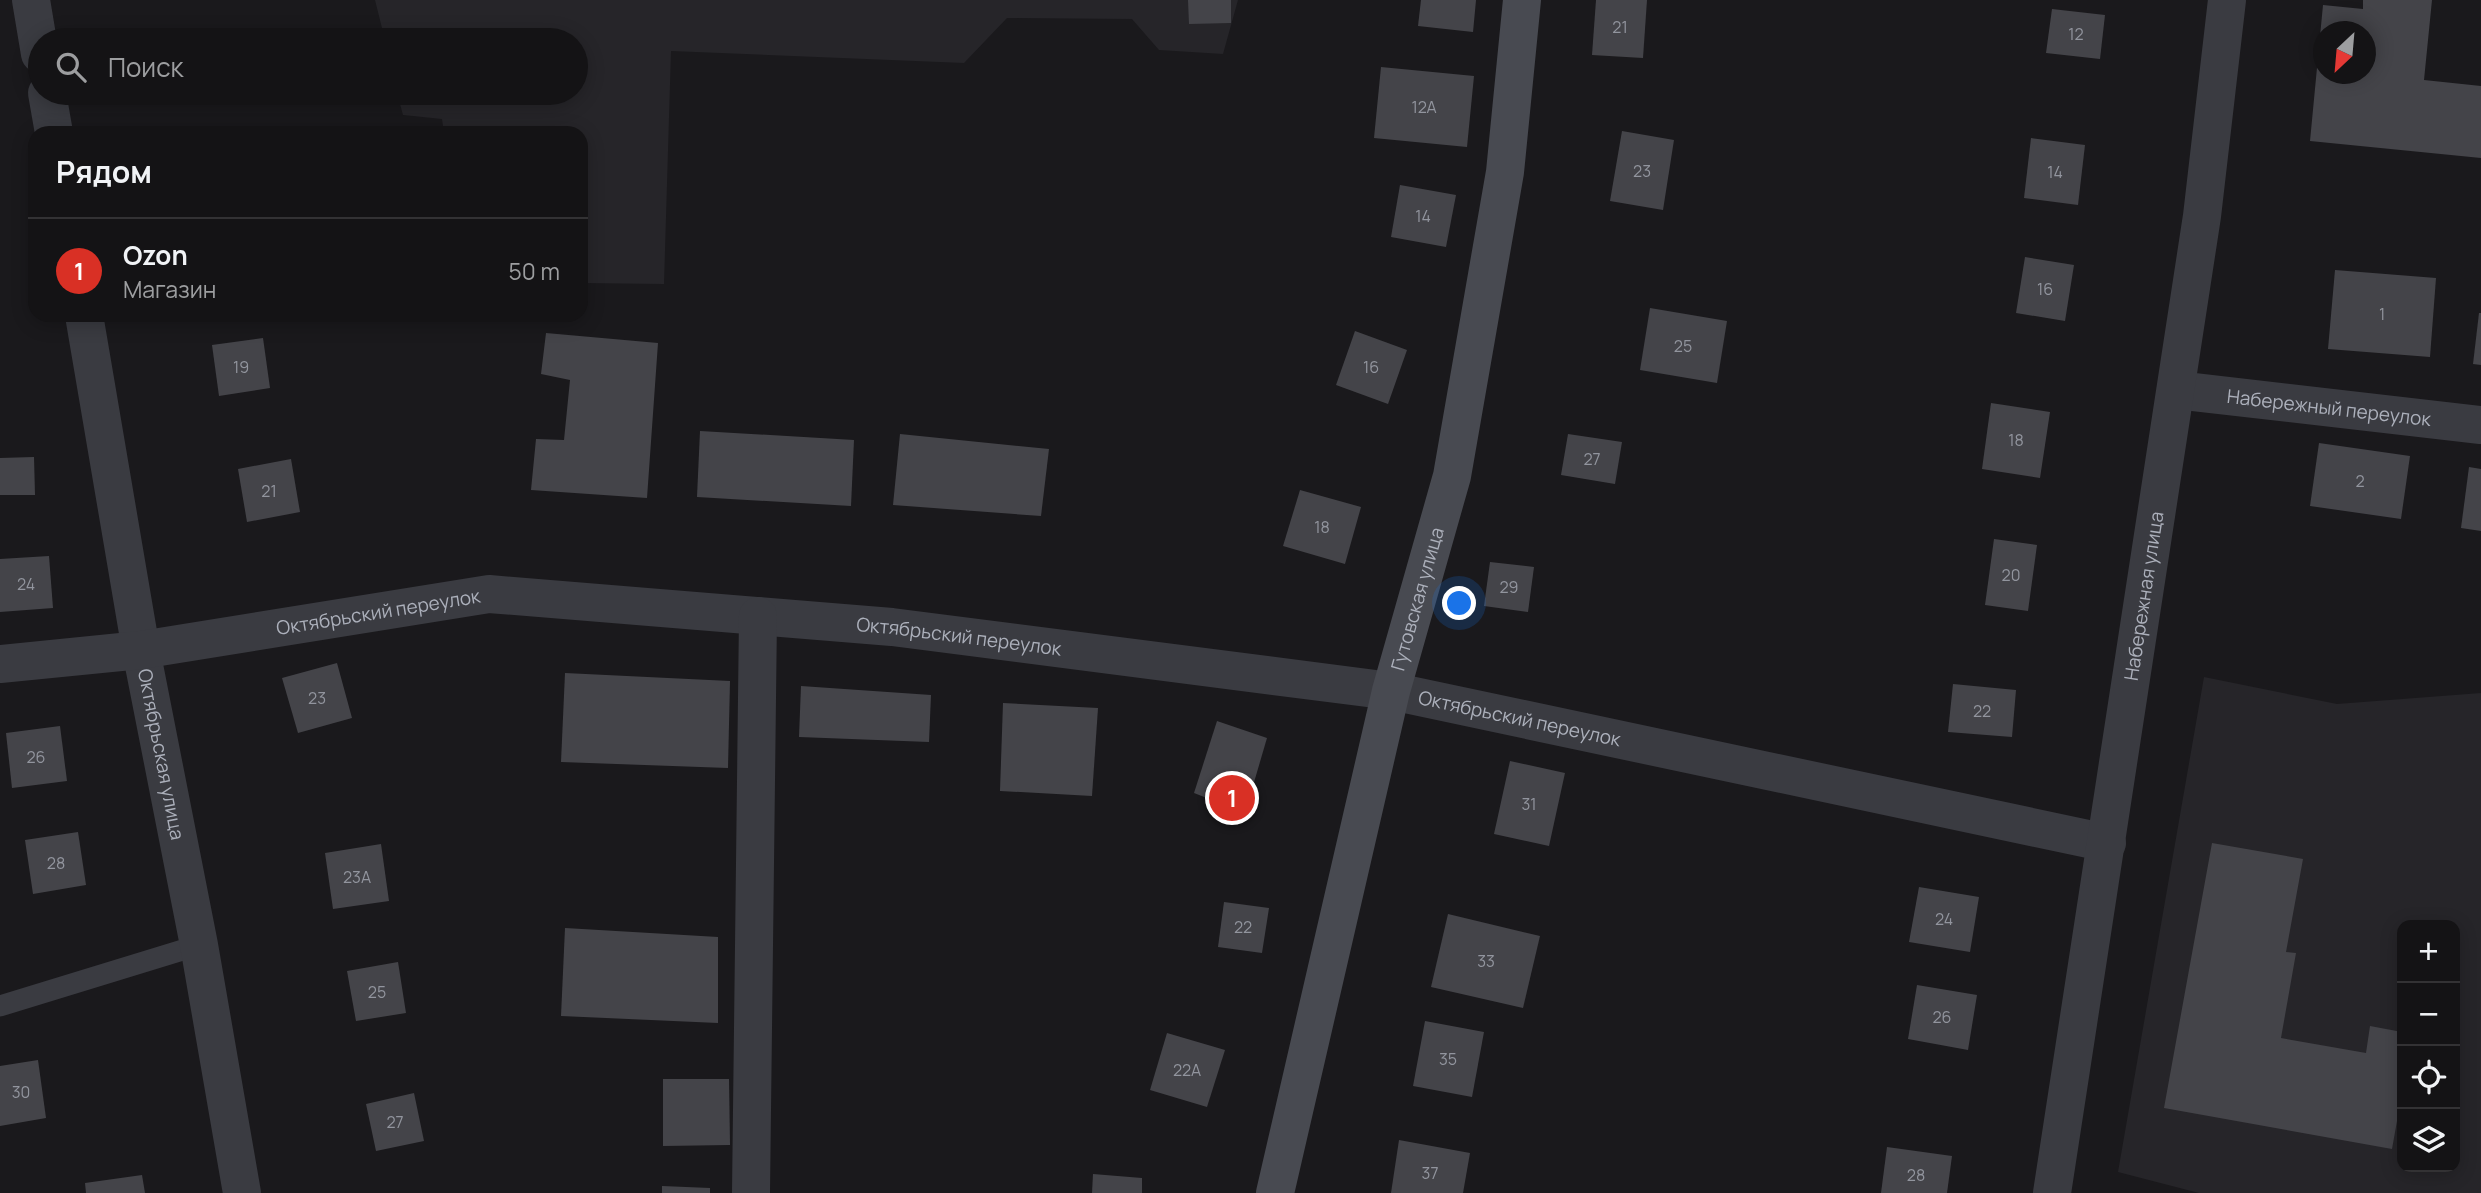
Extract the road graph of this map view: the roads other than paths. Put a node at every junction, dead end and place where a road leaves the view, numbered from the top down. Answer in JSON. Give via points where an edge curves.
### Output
{"nodes":[{"id":1,"x":31,"y":0,"type":"edge"},
{"id":2,"x":1522,"y":0,"type":"edge"},
{"id":3,"x":2227,"y":0,"type":"edge"},
{"id":4,"x":36,"y":28,"type":"edge"},
{"id":5,"x":49,"y":105,"type":"edge"},
{"id":6,"x":53,"y":126,"type":"edge"},
{"id":7,"x":85,"y":322,"type":"edge"},
{"id":8,"x":2176,"y":390,"type":"junction"},
{"id":9,"x":2481,"y":425,"type":"edge"},
{"id":10,"x":758,"y":616,"type":"junction"},
{"id":11,"x":141,"y":650,"type":"junction"},
{"id":12,"x":0,"y":664,"type":"edge"},
{"id":13,"x":1391,"y":691,"type":"junction"},
{"id":14,"x":2107,"y":843,"type":"junction"},
{"id":15,"x":199,"y":945,"type":"junction"},
{"id":16,"x":0,"y":1006,"type":"edge"},
{"id":17,"x":242,"y":1193,"type":"edge"},
{"id":18,"x":751,"y":1193,"type":"edge"},
{"id":19,"x":1275,"y":1193,"type":"edge"},
{"id":20,"x":2052,"y":1193,"type":"edge"}],
"edges":[{"from":1,"to":4,"type":"street"},
{"from":2,"to":13,"type":"street","name":"Гутовская улица","via":[[1505,172],[1452,476]]},
{"from":3,"to":8,"type":"street","name":"Набережная улица"},
{"from":5,"to":6,"type":"street"},
{"from":7,"to":11,"type":"street","name":"Октябрьская улица"},
{"from":8,"to":9,"type":"street","name":"Набережный переулок"},
{"from":8,"to":14,"type":"street","name":"Набережная улица"},
{"from":10,"to":11,"type":"street","name":"Октябрьский переулок","via":[[489,594]]},
{"from":10,"to":13,"type":"street","name":"Октябрьский переулок","via":[[892,627]]},
{"from":10,"to":18,"type":"street"},
{"from":11,"to":12,"type":"street","name":"Октябрьский переулок"},
{"from":11,"to":15,"type":"street","name":"Октябрьская улица"},
{"from":13,"to":14,"type":"street","name":"Октябрьский переулок"},
{"from":13,"to":19,"type":"street","name":"Гутовская улица"},
{"from":14,"to":20,"type":"street","name":"Набережная улица"},
{"from":15,"to":16,"type":"lane"},
{"from":15,"to":17,"type":"street","name":"Октябрьская улица"}]}
